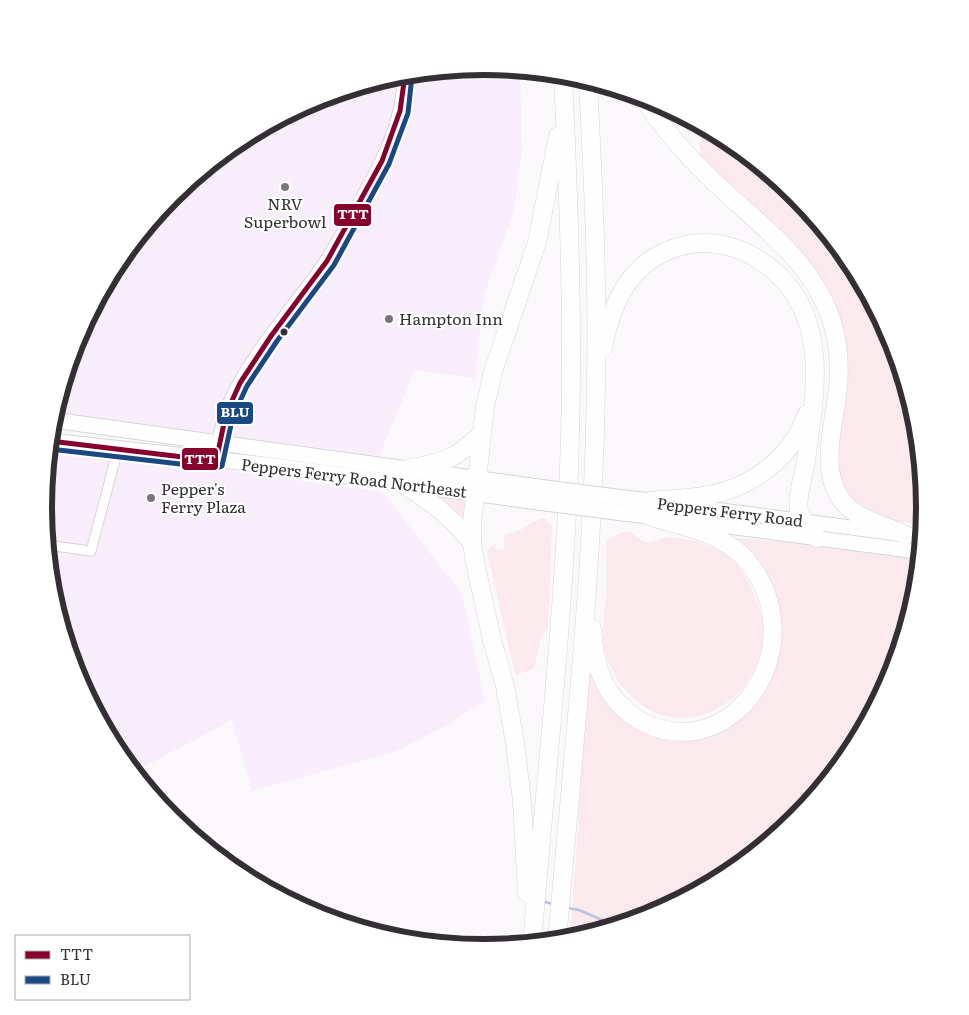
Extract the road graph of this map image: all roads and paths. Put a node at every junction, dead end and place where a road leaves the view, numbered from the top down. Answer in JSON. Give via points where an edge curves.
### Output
{"nodes":[{"id":1,"x":404,"y":83,"type":"edge"},
{"id":2,"x":563,"y":83,"type":"edge"},
{"id":3,"x":588,"y":88,"type":"edge"},
{"id":4,"x":564,"y":101,"type":"junction"},
{"id":5,"x":649,"y":108,"type":"edge"},
{"id":6,"x":596,"y":381,"type":"junction"},
{"id":7,"x":814,"y":385,"type":"junction"},
{"id":8,"x":61,"y":421,"type":"edge"},
{"id":9,"x":481,"y":434,"type":"junction"},
{"id":10,"x":58,"y":442,"type":"edge"},
{"id":11,"x":219,"y":442,"type":"junction"},
{"id":12,"x":118,"y":449,"type":"junction"},
{"id":13,"x":216,"y":461,"type":"junction"},
{"id":14,"x":404,"y":476,"type":"junction"},
{"id":15,"x":476,"y":486,"type":"junction"},
{"id":16,"x":538,"y":494,"type":"joint"},
{"id":17,"x":649,"y":509,"type":"junction"},
{"id":18,"x":803,"y":521,"type":"junction"},
{"id":19,"x":914,"y":536,"type":"edge"},
{"id":20,"x":817,"y":538,"type":"junction"},
{"id":21,"x":472,"y":543,"type":"junction"},
{"id":22,"x":54,"y":547,"type":"edge"},
{"id":23,"x":914,"y":551,"type":"edge"},
{"id":24,"x":588,"y":574,"type":"junction"},
{"id":25,"x":559,"y":933,"type":"edge"},
{"id":26,"x":531,"y":937,"type":"edge"},
{"id":27,"x":532,"y":937,"type":"edge"}],
"edges":[{"from":1,"to":11,"type":"street","via":[[398,124],[386,158],[335,248],[240,383],[227,412]]},
{"from":2,"to":4,"type":"highway"},
{"from":3,"to":6,"type":"highway","via":[[595,235]]},
{"from":4,"to":9,"type":"highway","via":[[537,242],[493,372]]},
{"from":4,"to":27,"type":"highway","via":[[571,310],[569,470],[562,593]]},
{"from":5,"to":19,"type":"highway","via":[[688,158],[791,254],[816,286],[831,319],[838,354],[838,388],[830,454],[832,481],[846,505],[857,514]]},
{"from":6,"to":7,"type":"highway","via":[[622,290],[642,265],[657,255],[675,247],[704,243],[739,249],[753,256],[769,266],[791,289],[813,336]]},
{"from":6,"to":24,"type":"highway"},
{"from":7,"to":17,"type":"highway","via":[[812,402],[799,432],[769,468],[726,490]]},
{"from":7,"to":18,"type":"highway","via":[[799,508]]},
{"from":8,"to":11,"type":"main road","name":"Peppers Ferry Road Northeast"},
{"from":9,"to":14,"type":"highway","via":[[454,457]]},
{"from":9,"to":15,"type":"highway"},
{"from":10,"to":12,"type":"main road","name":"Peppers Ferry Road Northeast"},
{"from":11,"to":13,"type":"street"},
{"from":11,"to":14,"type":"main road","name":"Peppers Ferry Road Northeast"},
{"from":12,"to":13,"type":"main road","name":"Peppers Ferry Road Northeast"},
{"from":12,"to":22,"type":"street","via":[[91,551]]},
{"from":13,"to":14,"type":"main road","name":"Peppers Ferry Road Northeast"},
{"from":14,"to":15,"type":"main road","name":"Peppers Ferry Road Northeast"},
{"from":14,"to":21,"type":"highway","via":[[452,518]]},
{"from":15,"to":16,"type":"main road","name":"Peppers Ferry Road Northeast"},
{"from":15,"to":21,"type":"highway"},
{"from":16,"to":17,"type":"main road","name":"Peppers Ferry Road","bridge":true},
{"from":17,"to":18,"type":"street","name":"Peppers Ferry Road"},
{"from":17,"to":20,"type":"street","name":"Peppers Ferry Road"},
{"from":17,"to":24,"type":"highway","via":[[722,540],[746,559],[764,588],[772,620],[771,654],[758,685],[738,709],[712,726],[682,732],[649,725],[623,708],[611,694],[598,665]]},
{"from":18,"to":19,"type":"street","name":"Peppers Ferry Road"},
{"from":18,"to":20,"type":"highway"},
{"from":20,"to":23,"type":"street","name":"Peppers Ferry Road"},
{"from":21,"to":26,"type":"highway","via":[[515,742]]},
{"from":24,"to":25,"type":"highway"}]}
